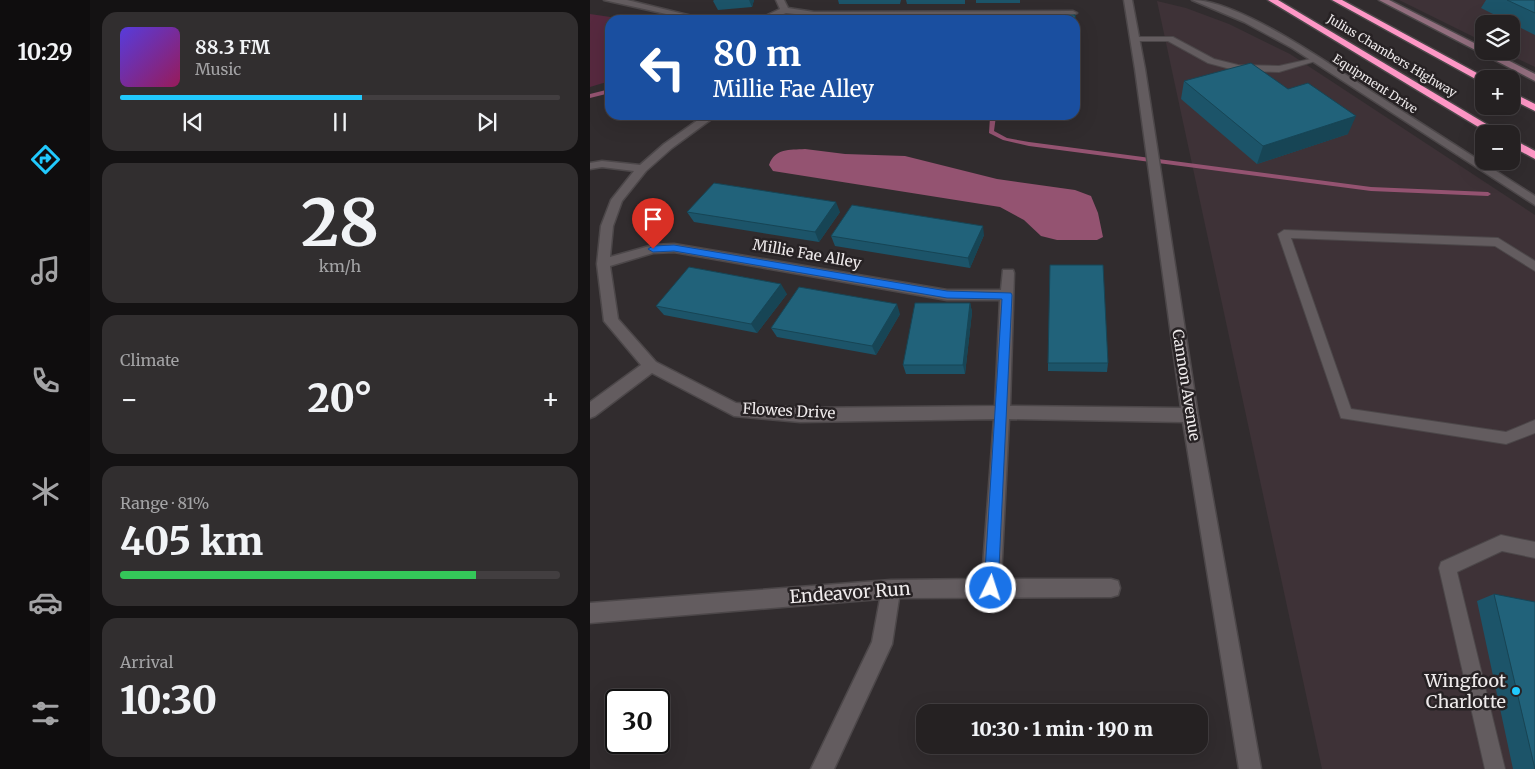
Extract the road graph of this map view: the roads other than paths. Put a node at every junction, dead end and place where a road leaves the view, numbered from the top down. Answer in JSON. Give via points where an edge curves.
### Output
{"nodes":[{"id":1,"x":608,"y":0,"type":"edge"},
{"id":2,"x":622,"y":0,"type":"edge"},
{"id":3,"x":780,"y":0,"type":"edge"},
{"id":4,"x":1128,"y":0,"type":"edge"},
{"id":5,"x":1196,"y":0,"type":"edge"},
{"id":6,"x":1272,"y":0,"type":"edge"},
{"id":7,"x":1336,"y":0,"type":"edge"},
{"id":8,"x":1383,"y":0,"type":"edge"},
{"id":9,"x":785,"y":10,"type":"junction"},
{"id":10,"x":1072,"y":13,"type":"edge"},
{"id":11,"x":684,"y":15,"type":"edge"},
{"id":12,"x":773,"y":15,"type":"edge"},
{"id":13,"x":1134,"y":39,"type":"junction"},
{"id":14,"x":1315,"y":60,"type":"junction"},
{"id":15,"x":1475,"y":75,"type":"edge"},
{"id":16,"x":1535,"y":78,"type":"edge"},
{"id":17,"x":1520,"y":100,"type":"edge"},
{"id":18,"x":1535,"y":108,"type":"edge"},
{"id":19,"x":705,"y":120,"type":"edge"},
{"id":20,"x":1483,"y":125,"type":"edge"},
{"id":21,"x":1520,"y":147,"type":"edge"},
{"id":22,"x":1535,"y":156,"type":"edge"},
{"id":23,"x":590,"y":166,"type":"edge"},
{"id":24,"x":642,"y":168,"type":"junction"},
{"id":25,"x":1535,"y":201,"type":"edge"},
{"id":26,"x":603,"y":264,"type":"junction"},
{"id":27,"x":1535,"y":268,"type":"edge"},
{"id":28,"x":1008,"y":273,"type":"dead end"},
{"id":29,"x":1007,"y":295,"type":"junction"},
{"id":30,"x":651,"y":366,"type":"junction"},
{"id":31,"x":590,"y":410,"type":"edge"},
{"id":32,"x":1002,"y":412,"type":"junction"},
{"id":33,"x":1190,"y":415,"type":"junction"},
{"id":34,"x":1535,"y":426,"type":"edge"},
{"id":35,"x":1535,"y":550,"type":"edge"},
{"id":36,"x":991,"y":588,"type":"junction"},
{"id":37,"x":1111,"y":588,"type":"dead end"},
{"id":38,"x":891,"y":589,"type":"junction"},
{"id":39,"x":590,"y":613,"type":"edge"},
{"id":40,"x":822,"y":769,"type":"edge"},
{"id":41,"x":1250,"y":769,"type":"edge"},
{"id":42,"x":1495,"y":769,"type":"edge"}],
"edges":[{"from":1,"to":2,"type":"street"},
{"from":2,"to":11,"type":"street"},
{"from":3,"to":9,"type":"street"},
{"from":4,"to":13,"type":"street","name":"Cannon Avenue"},
{"from":5,"to":14,"type":"street","name":"Equipment Drive","via":[[1267,30]]},
{"from":6,"to":20,"type":"highway","name":"Julius Chambers Highway"},
{"from":7,"to":15,"type":"highway","name":"Julius Chambers Highway"},
{"from":8,"to":16,"type":"street"},
{"from":9,"to":10,"type":"street","via":[[814,14],[1040,10]]},
{"from":9,"to":12,"type":"street"},
{"from":13,"to":14,"type":"lane","via":[[1170,39],[1211,61],[1238,68],[1279,69]]},
{"from":13,"to":33,"type":"street","name":"Cannon Avenue"},
{"from":14,"to":25,"type":"street","name":"Equipment Drive"},
{"from":17,"to":18,"type":"highway"},
{"from":19,"to":24,"type":"street","name":"Flowes Drive"},
{"from":21,"to":22,"type":"highway"},
{"from":23,"to":24,"type":"street"},
{"from":24,"to":26,"type":"street","name":"Flowes Drive","via":[[617,200],[607,226]]},
{"from":26,"to":29,"type":"street","name":"Millie Fae Alley","via":[[653,249],[674,248],[947,295]]},
{"from":26,"to":30,"type":"street","name":"Flowes Drive","via":[[611,322]]},
{"from":27,"to":34,"type":"lane","via":[[1498,242],[1284,234],[1346,414],[1506,438]]},
{"from":28,"to":29,"type":"street"},
{"from":29,"to":32,"type":"street"},
{"from":30,"to":31,"type":"street"},
{"from":30,"to":32,"type":"street","name":"Flowes Drive","via":[[734,409],[800,415]]},
{"from":32,"to":33,"type":"street","name":"Flowes Drive"},
{"from":32,"to":36,"type":"street"},
{"from":33,"to":41,"type":"street","name":"Cannon Avenue"},
{"from":35,"to":42,"type":"lane","via":[[1501,544],[1447,568]]},
{"from":36,"to":37,"type":"street","name":"Endeavor Run"},
{"from":36,"to":38,"type":"street","name":"Endeavor Run"},
{"from":38,"to":39,"type":"street","name":"Endeavor Run"},
{"from":38,"to":40,"type":"street","via":[[882,644]]}]}
